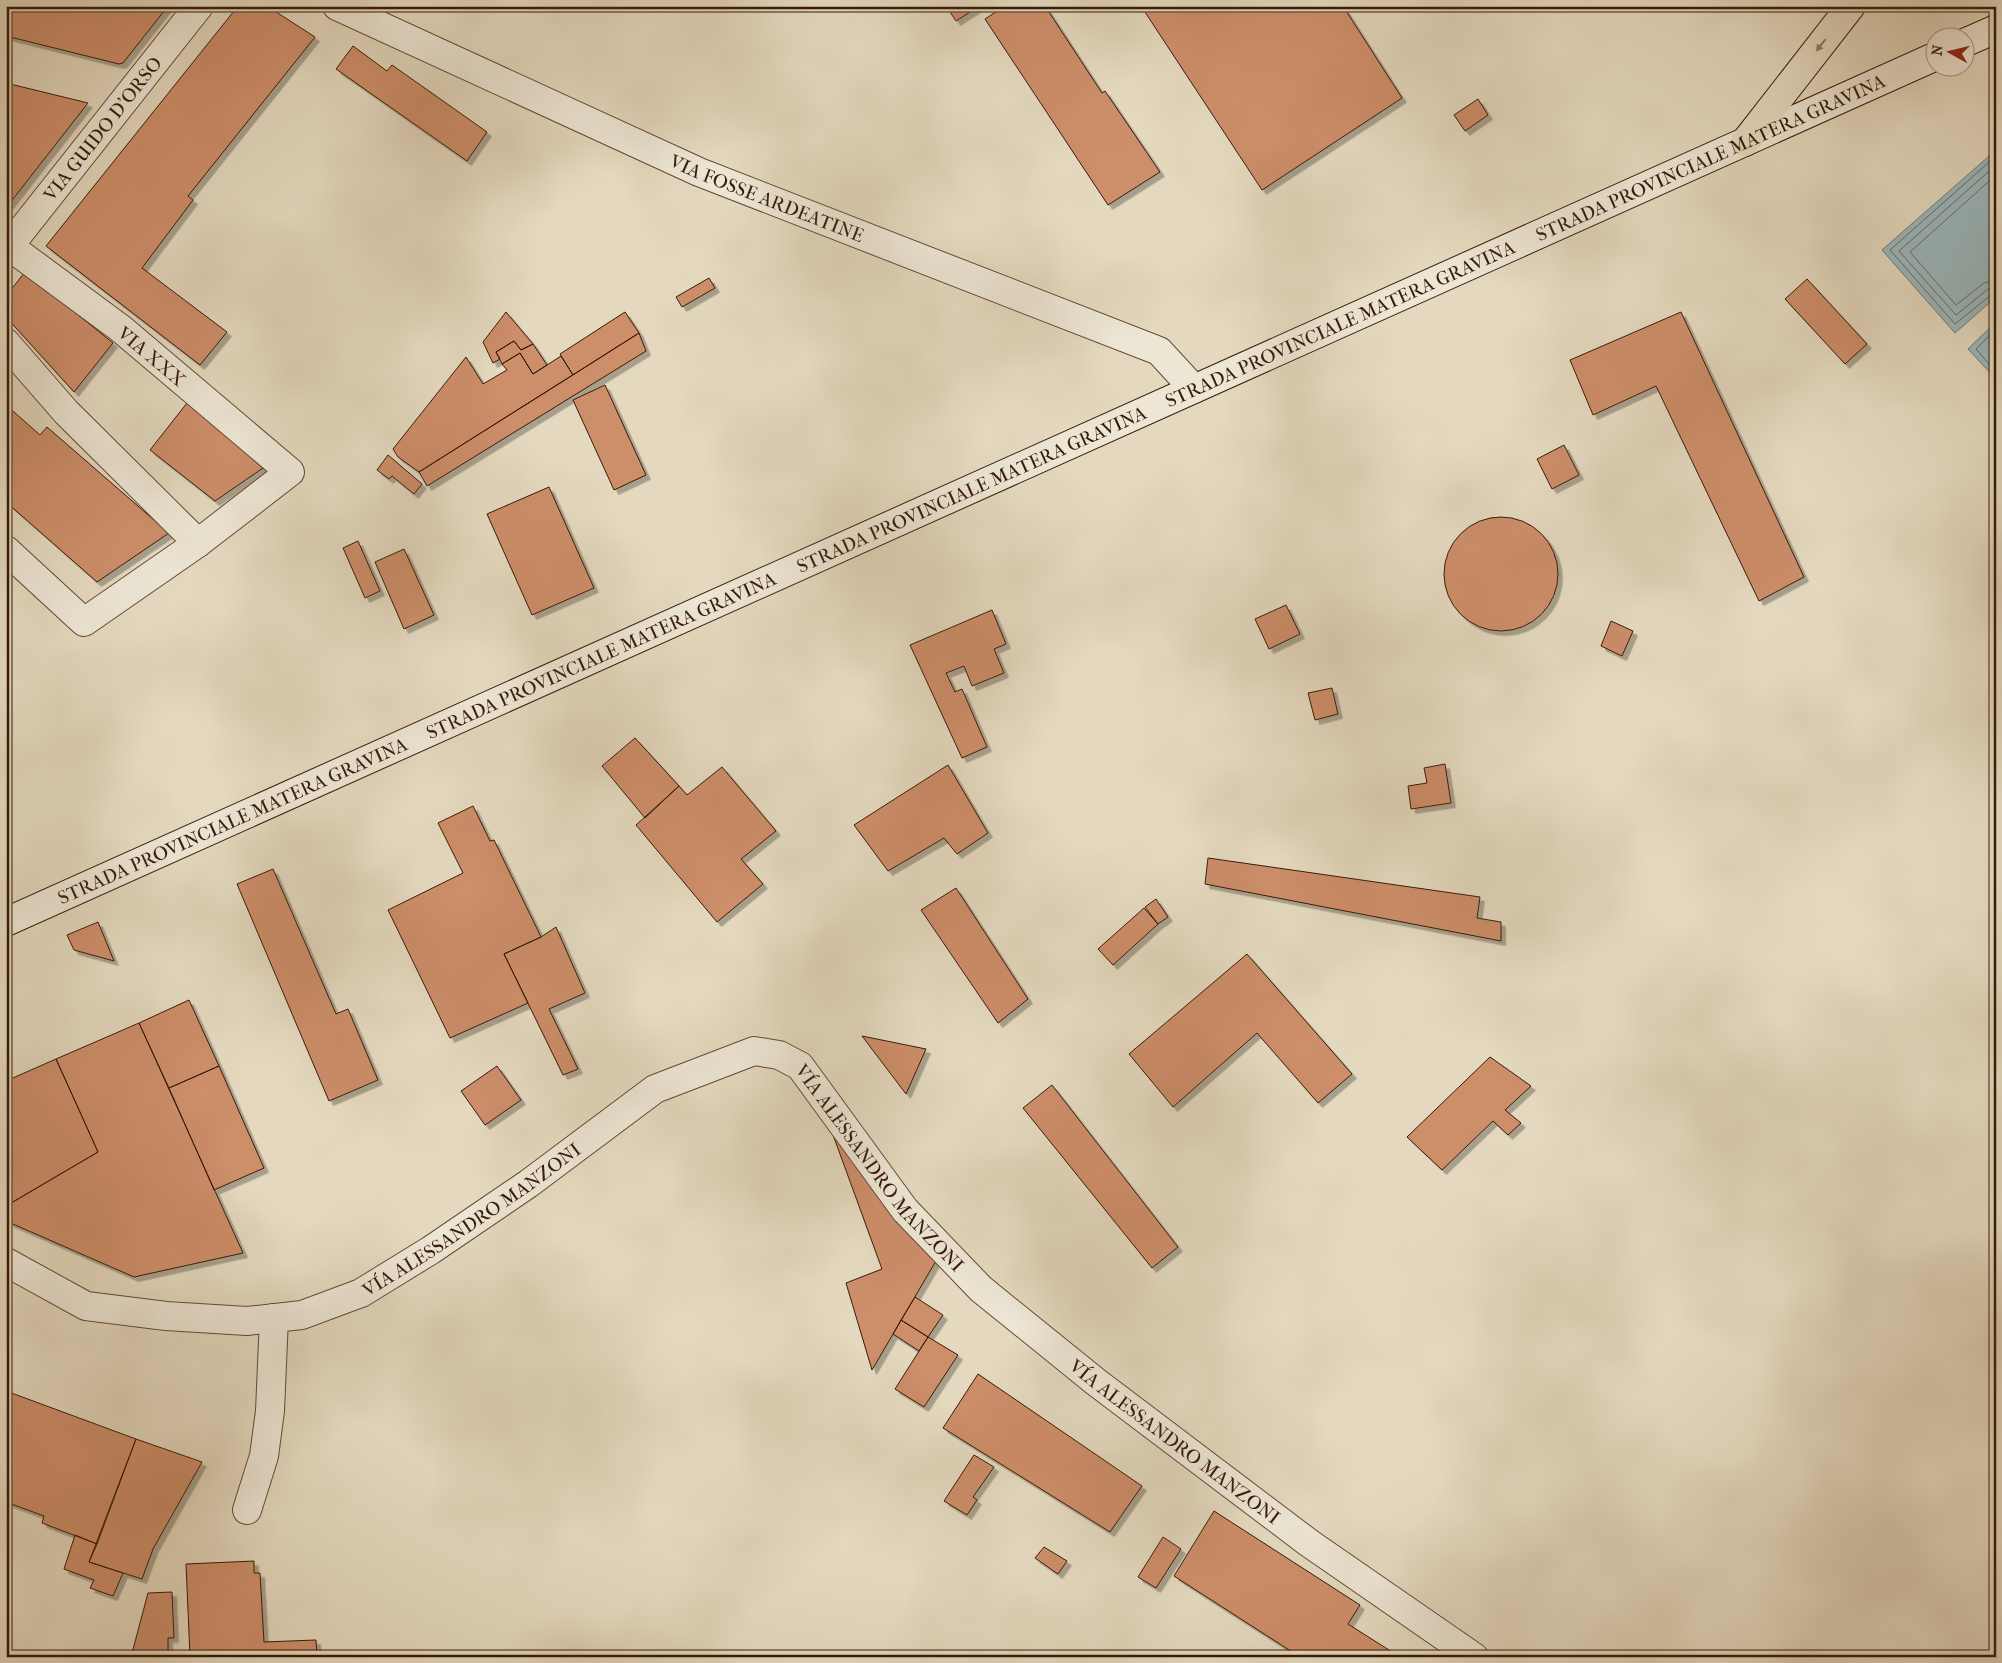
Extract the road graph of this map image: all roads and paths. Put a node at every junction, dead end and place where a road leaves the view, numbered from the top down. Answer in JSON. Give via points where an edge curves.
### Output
{"nodes":[{"id":1,"x":200,"y":6,"type":"edge"},
{"id":2,"x":337,"y":6,"type":"edge"},
{"id":3,"x":1851,"y":6,"type":"edge"},
{"id":4,"x":1996,"y":29,"type":"edge"},
{"id":5,"x":1974,"y":39,"type":"edge"},
{"id":6,"x":1924,"y":61,"type":"edge"},
{"id":7,"x":1745,"y":142,"type":"junction"},
{"id":8,"x":8,"y":248,"type":"edge"},
{"id":9,"x":6,"y":343,"type":"edge"},
{"id":10,"x":1194,"y":389,"type":"junction"},
{"id":11,"x":198,"y":543,"type":"junction"},
{"id":12,"x":6,"y":550,"type":"edge"},
{"id":13,"x":6,"y":922,"type":"edge"},
{"id":14,"x":6,"y":1262,"type":"edge"},
{"id":15,"x":274,"y":1318,"type":"junction"},
{"id":16,"x":247,"y":1510,"type":"dead end"},
{"id":17,"x":1474,"y":1657,"type":"edge"}],
"edges":[{"from":1,"to":8,"type":"street","name":"VIA GUIDO D'ORSO"},
{"from":2,"to":10,"type":"street","name":"VIA FOSSE ARDEATINE","via":[[699,172],[1159,351]]},
{"from":3,"to":7,"type":"highway","one_way":true},
{"from":4,"to":5,"type":"street"},
{"from":6,"to":7,"type":"street","name":"STRADA PROVINCIALE MATERA GRAVINA"},
{"from":7,"to":10,"type":"street","name":"STRADA PROVINCIALE MATERA GRAVINA"},
{"from":8,"to":11,"type":"street","name":"VIA XXX","via":[[120,328],[290,472]]},
{"from":9,"to":11,"type":"street","via":[[66,412]]},
{"from":10,"to":13,"type":"street","name":"STRADA PROVINCIALE MATERA GRAVINA"},
{"from":11,"to":12,"type":"street","via":[[84,622]]},
{"from":14,"to":15,"type":"street","name":"VÍA ALESSANDRO MANZONI","via":[[86,1306],[166,1316],[246,1321]]},
{"from":15,"to":16,"type":"street","via":[[270,1410],[264,1456]]},
{"from":15,"to":17,"type":"street","name":"VÍA ALESSANDRO MANZONI","via":[[302,1315],[360,1293],[431,1250],[528,1184],[655,1089],[754,1051],[779,1054],[800,1066],[904,1210],[981,1289],[1096,1382],[1309,1542]]}]}
